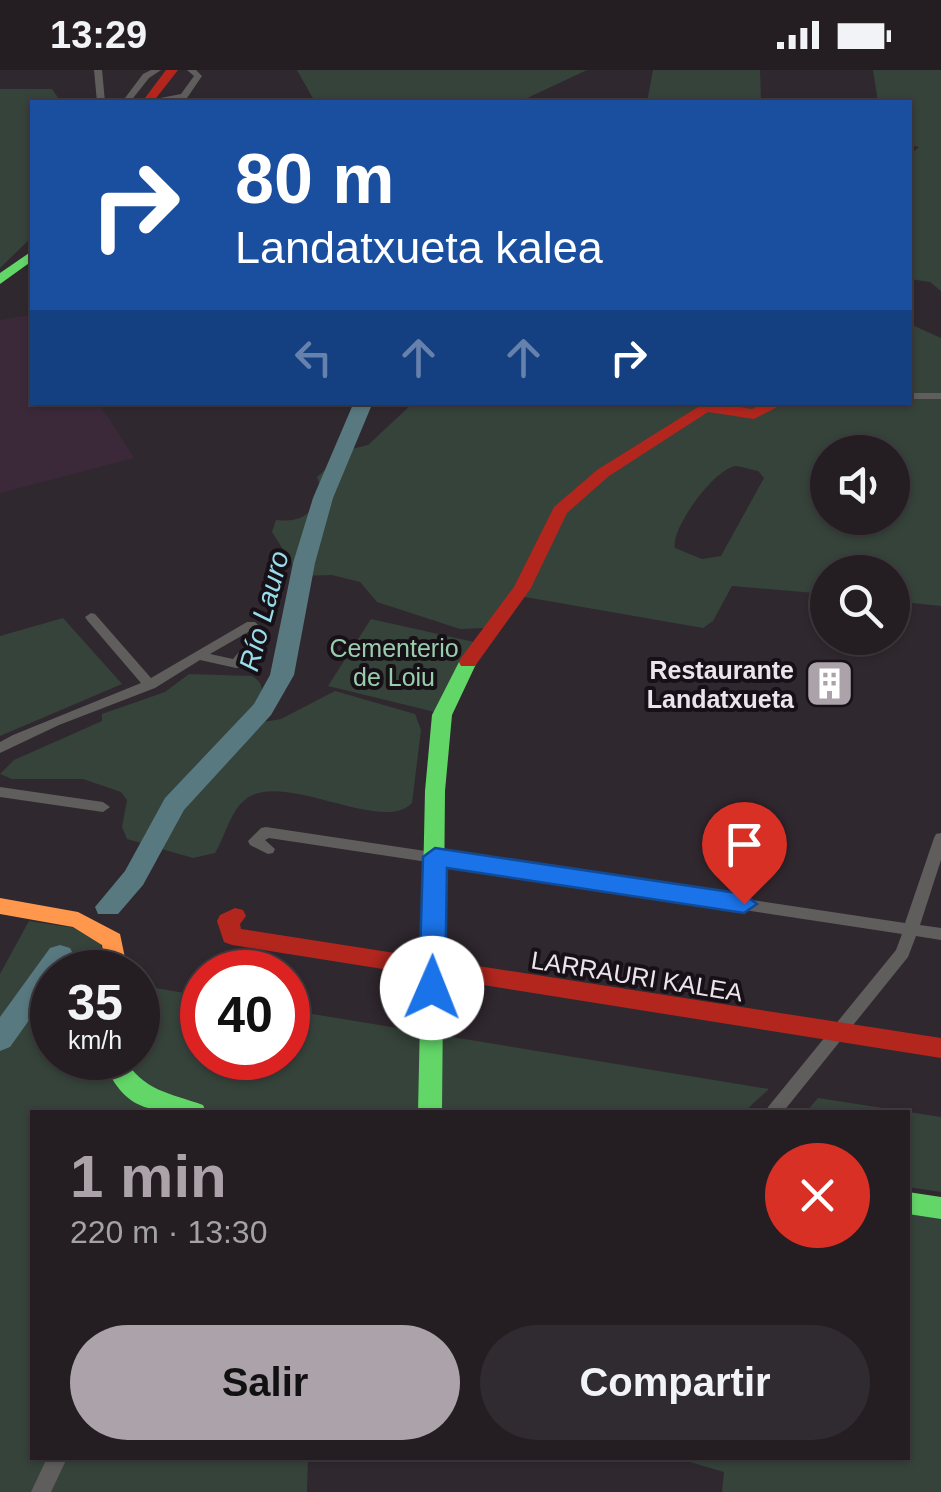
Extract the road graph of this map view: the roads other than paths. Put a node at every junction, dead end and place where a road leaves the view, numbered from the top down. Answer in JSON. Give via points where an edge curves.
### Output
{"nodes":[{"id":1,"x":98,"y":70,"type":"edge"},
{"id":2,"x":164,"y":84,"type":"edge"},
{"id":3,"x":101,"y":100,"type":"edge"},
{"id":4,"x":130,"y":100,"type":"edge"},
{"id":5,"x":30,"y":260,"type":"edge"},
{"id":6,"x":0,"y":283,"type":"edge"},
{"id":7,"x":912,"y":396,"type":"edge"},
{"id":8,"x":941,"y":396,"type":"edge"},
{"id":9,"x":776,"y":405,"type":"edge"},
{"id":10,"x":91,"y":617,"type":"dead end"},
{"id":11,"x":202,"y":657,"type":"dead end"},
{"id":12,"x":150,"y":684,"type":"junction"},
{"id":13,"x":0,"y":748,"type":"edge"},
{"id":14,"x":0,"y":792,"type":"edge"},
{"id":15,"x":103,"y":806,"type":"dead end"},
{"id":16,"x":941,"y":838,"type":"edge"},
{"id":17,"x":268,"y":849,"type":"dead end"},
{"id":18,"x":435,"y":857,"type":"junction"},
{"id":19,"x":0,"y":906,"type":"edge"},
{"id":20,"x":235,"y":916,"type":"dead end"},
{"id":21,"x":912,"y":929,"type":"junction"},
{"id":22,"x":941,"y":934,"type":"edge"},
{"id":23,"x":115,"y":950,"type":"edge"},
{"id":24,"x":433,"y":969,"type":"junction"},
{"id":25,"x":837,"y":1032,"type":"junction"},
{"id":26,"x":941,"y":1048,"type":"edge"},
{"id":27,"x":126,"y":1080,"type":"edge"},
{"id":28,"x":178,"y":1110,"type":"edge"},
{"id":29,"x":430,"y":1110,"type":"edge"},
{"id":30,"x":776,"y":1110,"type":"edge"},
{"id":31,"x":910,"y":1204,"type":"edge"},
{"id":32,"x":941,"y":1208,"type":"edge"},
{"id":33,"x":56,"y":1460,"type":"edge"},
{"id":34,"x":41,"y":1492,"type":"edge"}],
"edges":[{"from":1,"to":3,"type":"street"},
{"from":2,"to":4,"type":"street"},
{"from":5,"to":6,"type":"street"},
{"from":7,"to":8,"type":"street"},
{"from":9,"to":18,"type":"street","via":[[754,415],[705,407],[626,456],[555,518],[522,588],[473,650],[442,715]]},
{"from":10,"to":12,"type":"street"},
{"from":11,"to":12,"type":"street"},
{"from":12,"to":13,"type":"street"},
{"from":14,"to":15,"type":"street"},
{"from":16,"to":21,"type":"street"},
{"from":17,"to":18,"type":"street","via":[[256,840],[266,832]]},
{"from":18,"to":21,"type":"street"},
{"from":18,"to":24,"type":"street"},
{"from":19,"to":23,"type":"street","via":[[105,932]]},
{"from":20,"to":24,"type":"street","name":"LARRAURI KALEA","via":[[228,921],[232,936]]},
{"from":21,"to":22,"type":"street"},
{"from":21,"to":25,"type":"street","via":[[903,953]]},
{"from":24,"to":25,"type":"street","name":"LARRAURI KALEA"},
{"from":24,"to":29,"type":"street"},
{"from":25,"to":26,"type":"street","name":"LARRAURI KALEA"},
{"from":25,"to":30,"type":"street"},
{"from":27,"to":28,"type":"street","via":[[132,1091]]},
{"from":31,"to":32,"type":"street"},
{"from":33,"to":34,"type":"street"}]}
